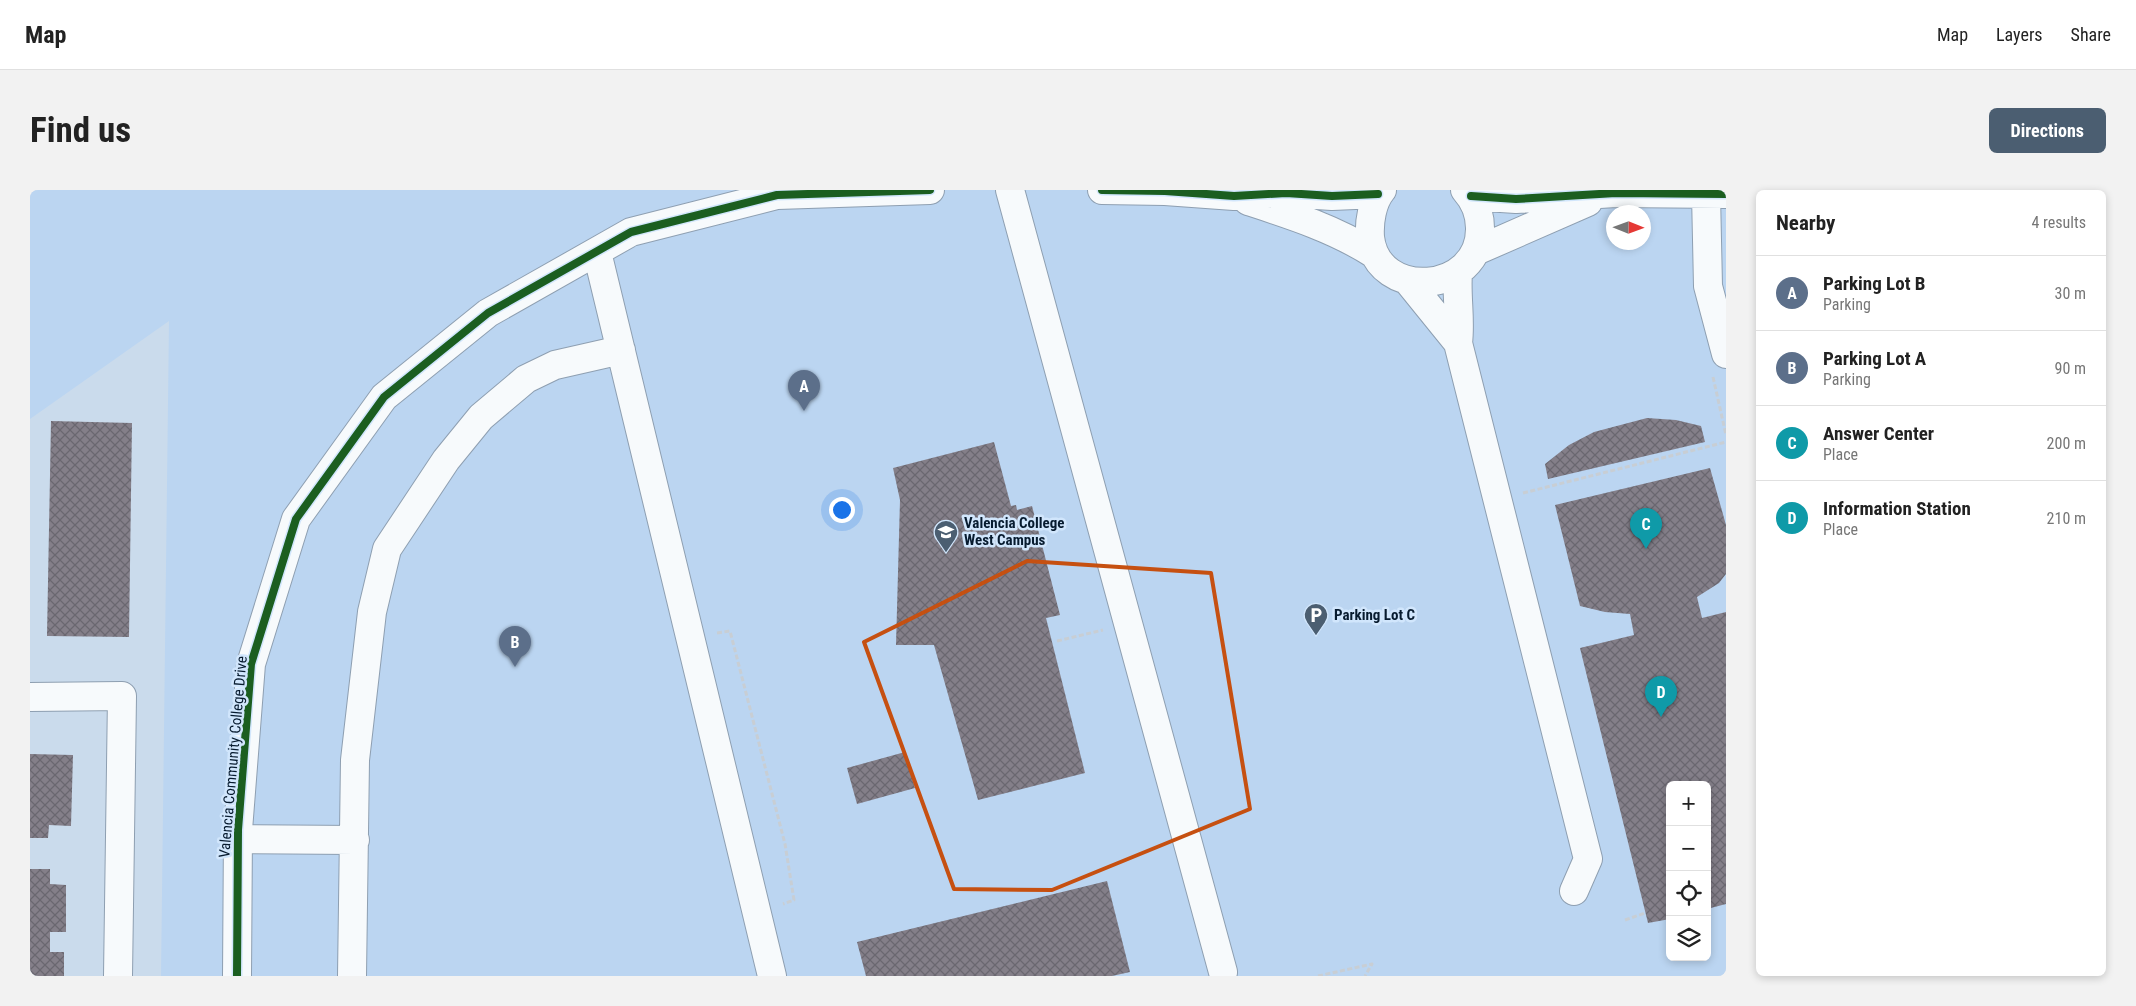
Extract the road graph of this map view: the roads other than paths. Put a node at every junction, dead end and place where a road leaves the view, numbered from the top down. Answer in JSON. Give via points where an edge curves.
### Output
{"nodes":[{"id":1,"x":930,"y":190,"type":"edge"},
{"id":2,"x":1010,"y":190,"type":"edge"},
{"id":3,"x":1102,"y":190,"type":"edge"},
{"id":4,"x":1380,"y":192,"type":"edge"},
{"id":5,"x":1468,"y":193,"type":"edge"},
{"id":6,"x":1616,"y":193,"type":"junction"},
{"id":7,"x":1716,"y":194,"type":"edge"},
{"id":8,"x":1234,"y":196,"type":"junction"},
{"id":9,"x":1476,"y":251,"type":"junction"},
{"id":10,"x":597,"y":252,"type":"junction"},
{"id":11,"x":1374,"y":254,"type":"junction"},
{"id":12,"x":1458,"y":272,"type":"junction"},
{"id":13,"x":1407,"y":280,"type":"junction"},
{"id":14,"x":1458,"y":343,"type":"junction"},
{"id":15,"x":1721,"y":347,"type":"edge"},
{"id":16,"x":621,"y":350,"type":"junction"},
{"id":17,"x":30,"y":697,"type":"edge"},
{"id":18,"x":238,"y":839,"type":"junction"},
{"id":19,"x":355,"y":840,"type":"junction"},
{"id":20,"x":1574,"y":891,"type":"dead end"},
{"id":21,"x":1223,"y":972,"type":"dead end"},
{"id":22,"x":118,"y":976,"type":"edge"},
{"id":23,"x":237,"y":976,"type":"edge"},
{"id":24,"x":352,"y":976,"type":"edge"},
{"id":25,"x":772,"y":976,"type":"edge"}],
"edges":[{"from":1,"to":10,"type":"street","name":"Valencia Community College Drive","via":[[777,195],[631,232]]},
{"from":2,"to":21,"type":"street"},
{"from":3,"to":8,"type":"street"},
{"from":4,"to":8,"type":"street","via":[[1332,196]]},
{"from":4,"to":11,"type":"street","via":[[1369,228]]},
{"from":5,"to":6,"type":"street","via":[[1516,199]]},
{"from":5,"to":9,"type":"street","via":[[1480,223]]},
{"from":6,"to":7,"type":"street"},
{"from":6,"to":9,"type":"street","via":[[1572,208]]},
{"from":7,"to":15,"type":"street","via":[[1708,286]]},
{"from":8,"to":11,"type":"street","via":[[1326,228]]},
{"from":9,"to":12,"type":"street"},
{"from":10,"to":16,"type":"street"},
{"from":10,"to":18,"type":"street","name":"Valencia Community College Drive","via":[[488,313],[384,397],[296,519],[251,664]]},
{"from":11,"to":13,"type":"street","via":[[1382,265]]},
{"from":12,"to":13,"type":"street","via":[[1426,282]]},
{"from":12,"to":14,"type":"street"},
{"from":13,"to":14,"type":"street"},
{"from":14,"to":20,"type":"street","via":[[1588,859]]},
{"from":16,"to":19,"type":"street","via":[[555,365],[526,379],[489,410],[446,460],[387,549],[372,612],[355,760]]},
{"from":16,"to":25,"type":"street"},
{"from":17,"to":22,"type":"street","via":[[122,696]]},
{"from":18,"to":19,"type":"street"},
{"from":18,"to":23,"type":"street","name":"Valencia Community College Drive"},
{"from":19,"to":24,"type":"street"}]}
